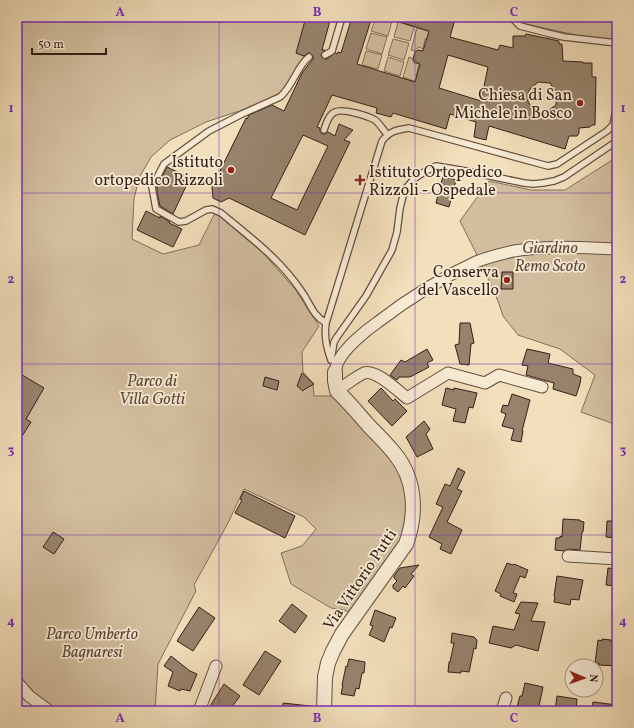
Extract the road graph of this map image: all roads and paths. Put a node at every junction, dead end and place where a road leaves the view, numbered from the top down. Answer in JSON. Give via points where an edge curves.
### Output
{"nodes":[{"id":1,"x":342,"y":17,"type":"edge"},
{"id":2,"x":511,"y":17,"type":"edge"},
{"id":3,"x":617,"y":43,"type":"edge"},
{"id":4,"x":325,"y":54,"type":"dead end"},
{"id":5,"x":309,"y":57,"type":"dead end"},
{"id":6,"x":617,"y":105,"type":"edge"},
{"id":7,"x":324,"y":130,"type":"dead end"},
{"id":8,"x":387,"y":134,"type":"junction"},
{"id":9,"x":617,"y":141,"type":"edge"},
{"id":10,"x":617,"y":249,"type":"edge"},
{"id":11,"x":326,"y":322,"type":"junction"},
{"id":12,"x":333,"y":366,"type":"junction"},
{"id":13,"x":542,"y":387,"type":"dead end"},
{"id":14,"x":337,"y":391,"type":"junction"},
{"id":15,"x":568,"y":556,"type":"dead end"},
{"id":16,"x":617,"y":559,"type":"edge"},
{"id":17,"x":216,"y":666,"type":"dead end"},
{"id":18,"x":17,"y":682,"type":"edge"},
{"id":19,"x":506,"y":698,"type":"dead end"},
{"id":20,"x":49,"y":711,"type":"edge"},
{"id":21,"x":199,"y":711,"type":"edge"},
{"id":22,"x":324,"y":711,"type":"edge"},
{"id":23,"x":502,"y":711,"type":"edge"}],
"edges":[{"from":1,"to":4,"type":"lane","via":[[332,52]]},
{"from":2,"to":3,"type":"lane","via":[[520,26],[547,33]]},
{"from":5,"to":11,"type":"lane","via":[[280,97],[209,131],[164,164],[152,187],[156,209],[179,222],[206,210],[212,209],[221,213],[281,265],[303,292],[313,310]]},
{"from":6,"to":8,"type":"lane","via":[[613,125],[607,131],[557,164],[548,166],[409,128]]},
{"from":7,"to":8,"type":"lane","via":[[332,114],[342,111],[375,121]]},
{"from":8,"to":11,"type":"lane","via":[[382,141]]},
{"from":9,"to":12,"type":"lane","via":[[554,182],[533,184],[436,166],[414,179],[402,196],[392,250],[369,292],[334,342]]},
{"from":10,"to":12,"type":"street","via":[[534,249],[497,255],[477,262],[401,305],[364,332]]},
{"from":11,"to":12,"type":"lane","via":[[327,351]]},
{"from":12,"to":14,"type":"street"},
{"from":13,"to":14,"type":"street","via":[[499,375],[485,383],[448,373],[407,398],[377,375],[364,373]]},
{"from":14,"to":22,"type":"street","name":"Via Vittorio Putti","via":[[396,455],[405,470],[414,500],[411,531],[406,544],[342,634],[330,657],[325,677]]},
{"from":15,"to":16,"type":"street"},
{"from":17,"to":21,"type":"street"},
{"from":18,"to":20,"type":"street","via":[[29,696]]},
{"from":19,"to":23,"type":"street"}]}
